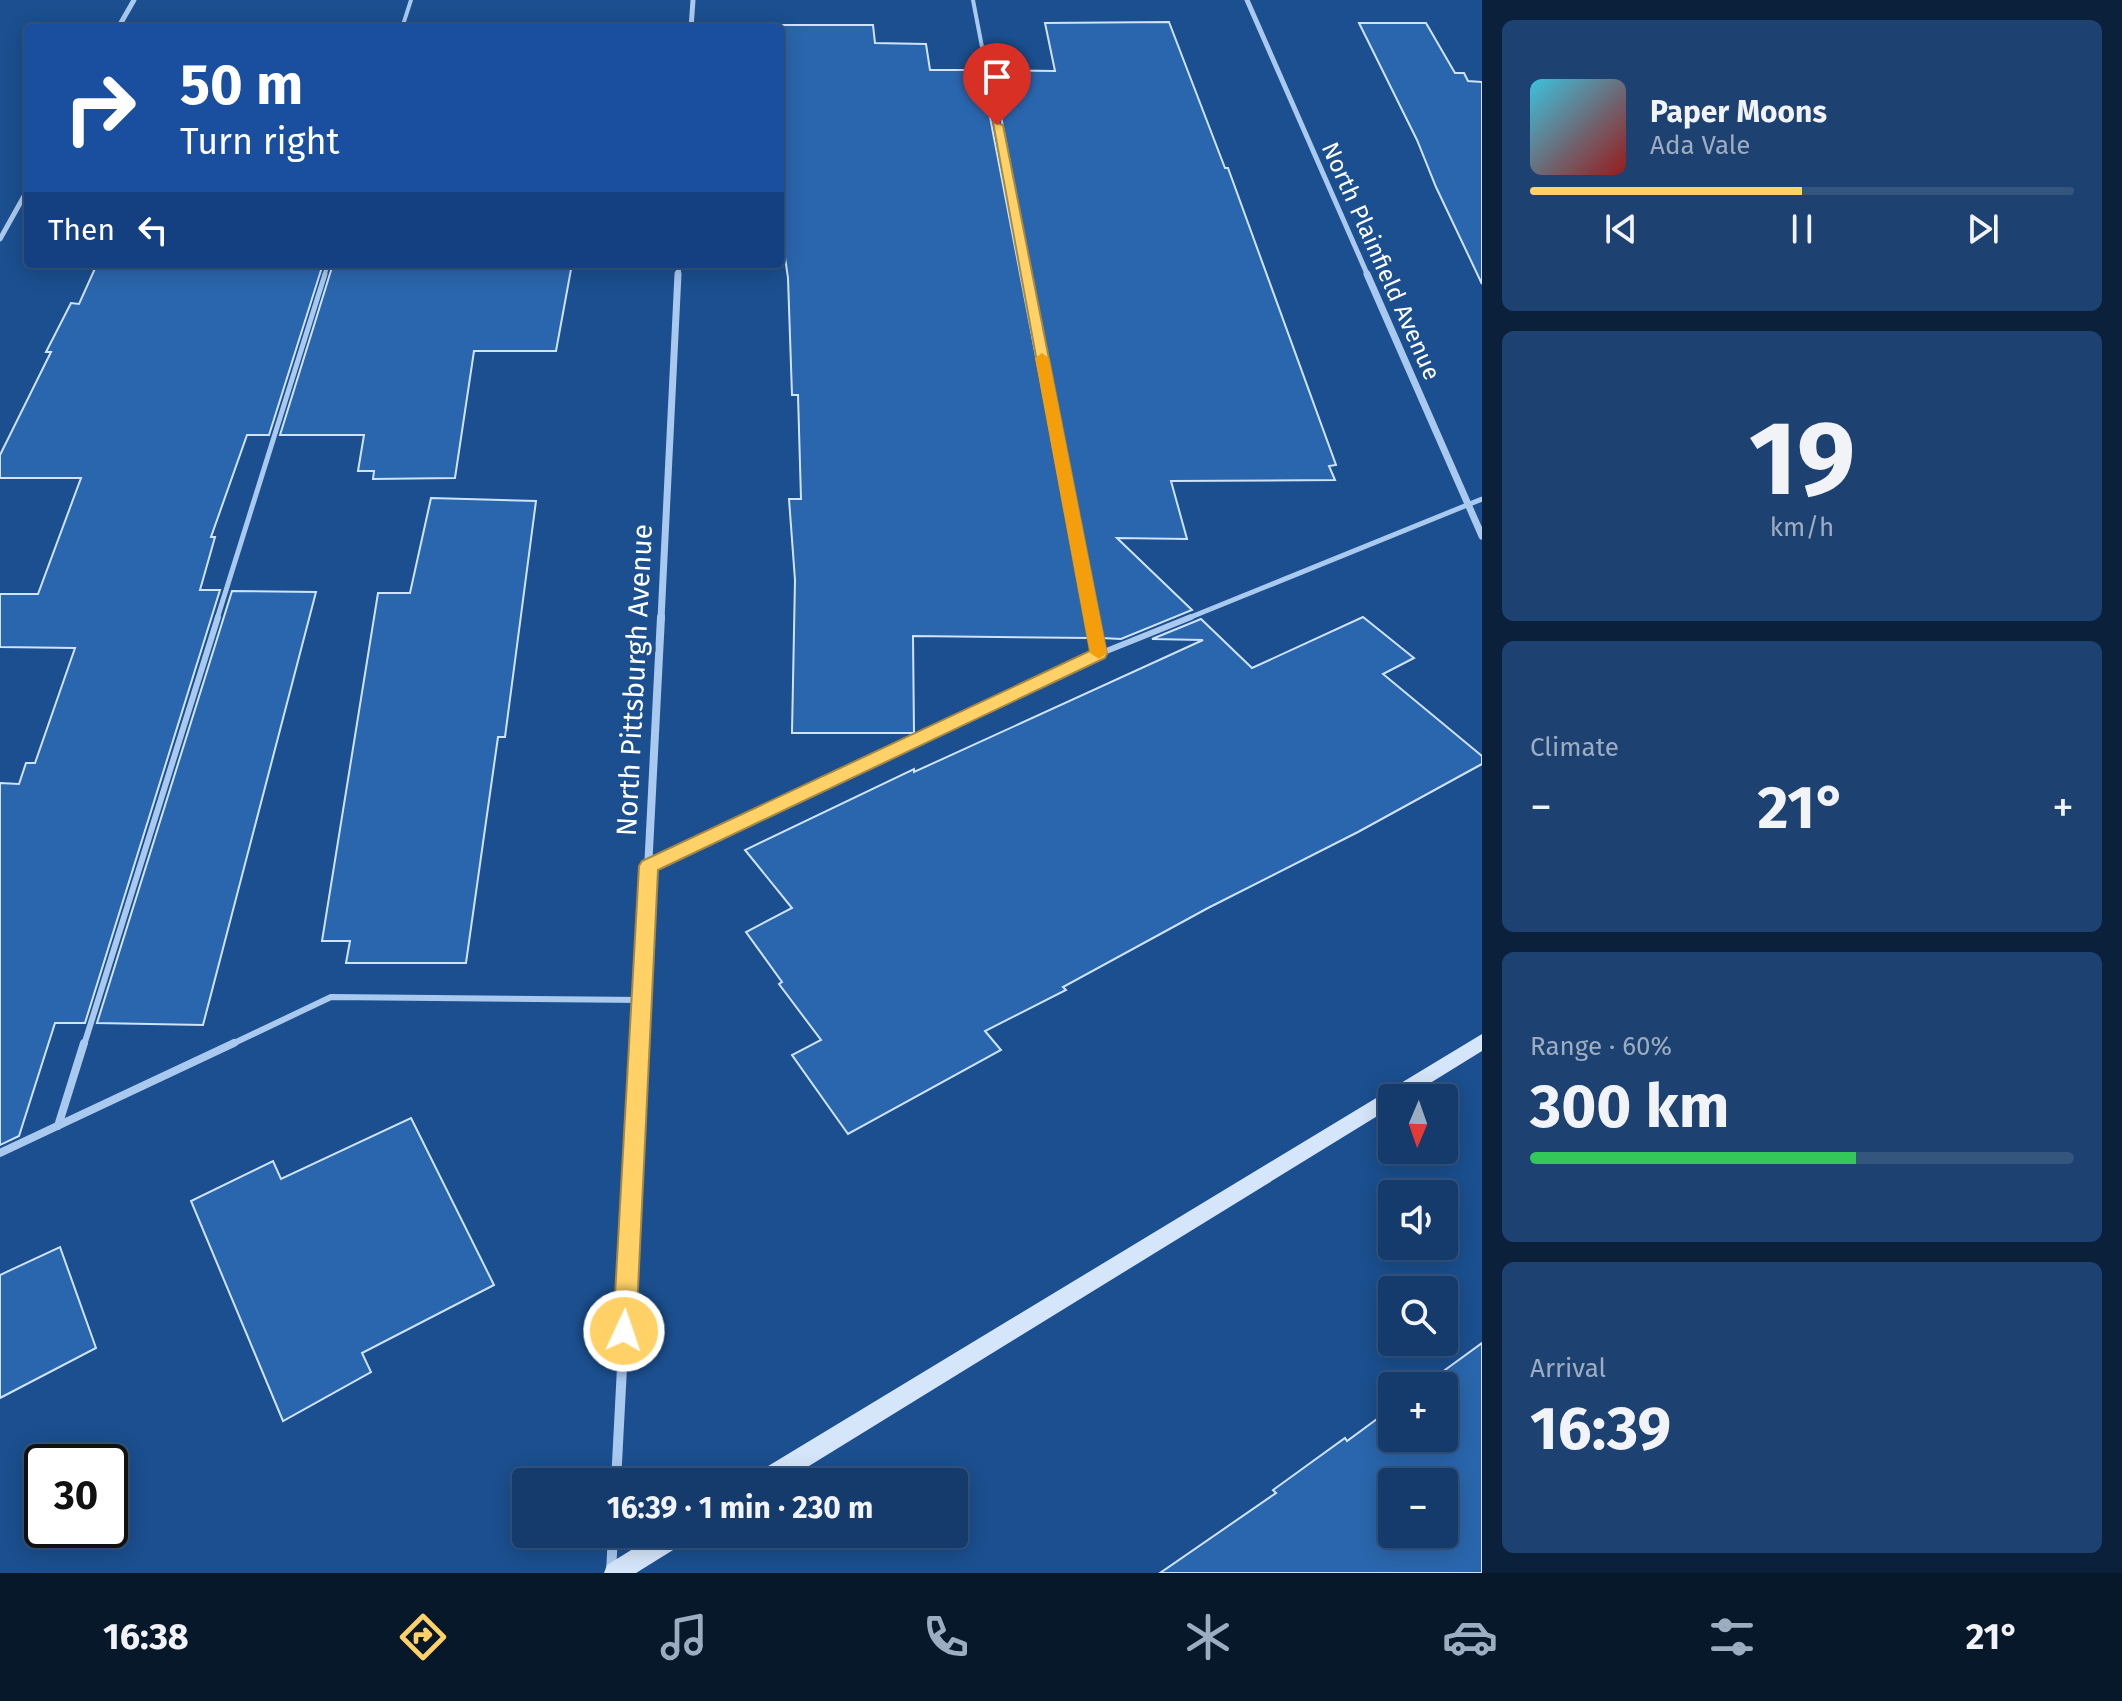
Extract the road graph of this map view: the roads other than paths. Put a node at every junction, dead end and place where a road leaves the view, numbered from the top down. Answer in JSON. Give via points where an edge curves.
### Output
{"nodes":[{"id":1,"x":134,"y":0,"type":"edge"},
{"id":2,"x":411,"y":0,"type":"edge"},
{"id":3,"x":693,"y":0,"type":"edge"},
{"id":4,"x":973,"y":0,"type":"edge"},
{"id":5,"x":1247,"y":0,"type":"edge"},
{"id":6,"x":120,"y":24,"type":"edge"},
{"id":7,"x":403,"y":24,"type":"edge"},
{"id":8,"x":691,"y":24,"type":"edge"},
{"id":9,"x":24,"y":196,"type":"edge"},
{"id":10,"x":0,"y":239,"type":"edge"},
{"id":11,"x":327,"y":268,"type":"edge"},
{"id":12,"x":679,"y":268,"type":"edge"},
{"id":13,"x":1482,"y":499,"type":"edge"},
{"id":14,"x":1467,"y":502,"type":"junction"},
{"id":15,"x":1482,"y":536,"type":"edge"},
{"id":16,"x":1099,"y":654,"type":"junction"},
{"id":17,"x":649,"y":866,"type":"junction"},
{"id":18,"x":642,"y":1000,"type":"junction"},
{"id":19,"x":1482,"y":1042,"type":"edge"},
{"id":20,"x":58,"y":1126,"type":"junction"},
{"id":21,"x":0,"y":1153,"type":"edge"},
{"id":22,"x":617,"y":1468,"type":"edge"},
{"id":23,"x":786,"y":1468,"type":"edge"},
{"id":24,"x":613,"y":1548,"type":"edge"},
{"id":25,"x":655,"y":1548,"type":"edge"},
{"id":26,"x":613,"y":1573,"type":"edge"}],
"edges":[{"from":1,"to":6,"type":"street"},
{"from":2,"to":7,"type":"lane"},
{"from":3,"to":8,"type":"street"},
{"from":4,"to":16,"type":"lane"},
{"from":5,"to":14,"type":"street","name":"North Plainfield Avenue"},
{"from":9,"to":10,"type":"street"},
{"from":11,"to":20,"type":"lane"},
{"from":12,"to":17,"type":"street","name":"North Pittsburgh Avenue"},
{"from":13,"to":14,"type":"lane"},
{"from":14,"to":15,"type":"street","name":"North Plainfield Avenue"},
{"from":14,"to":16,"type":"lane"},
{"from":16,"to":17,"type":"lane"},
{"from":17,"to":18,"type":"street","name":"North Pittsburgh Avenue"},
{"from":18,"to":20,"type":"lane","via":[[331,997]]},
{"from":18,"to":22,"type":"street","name":"North Pittsburgh Avenue"},
{"from":19,"to":23,"type":"main road"},
{"from":20,"to":21,"type":"lane"},
{"from":24,"to":26,"type":"street"},
{"from":25,"to":26,"type":"main road"}]}
